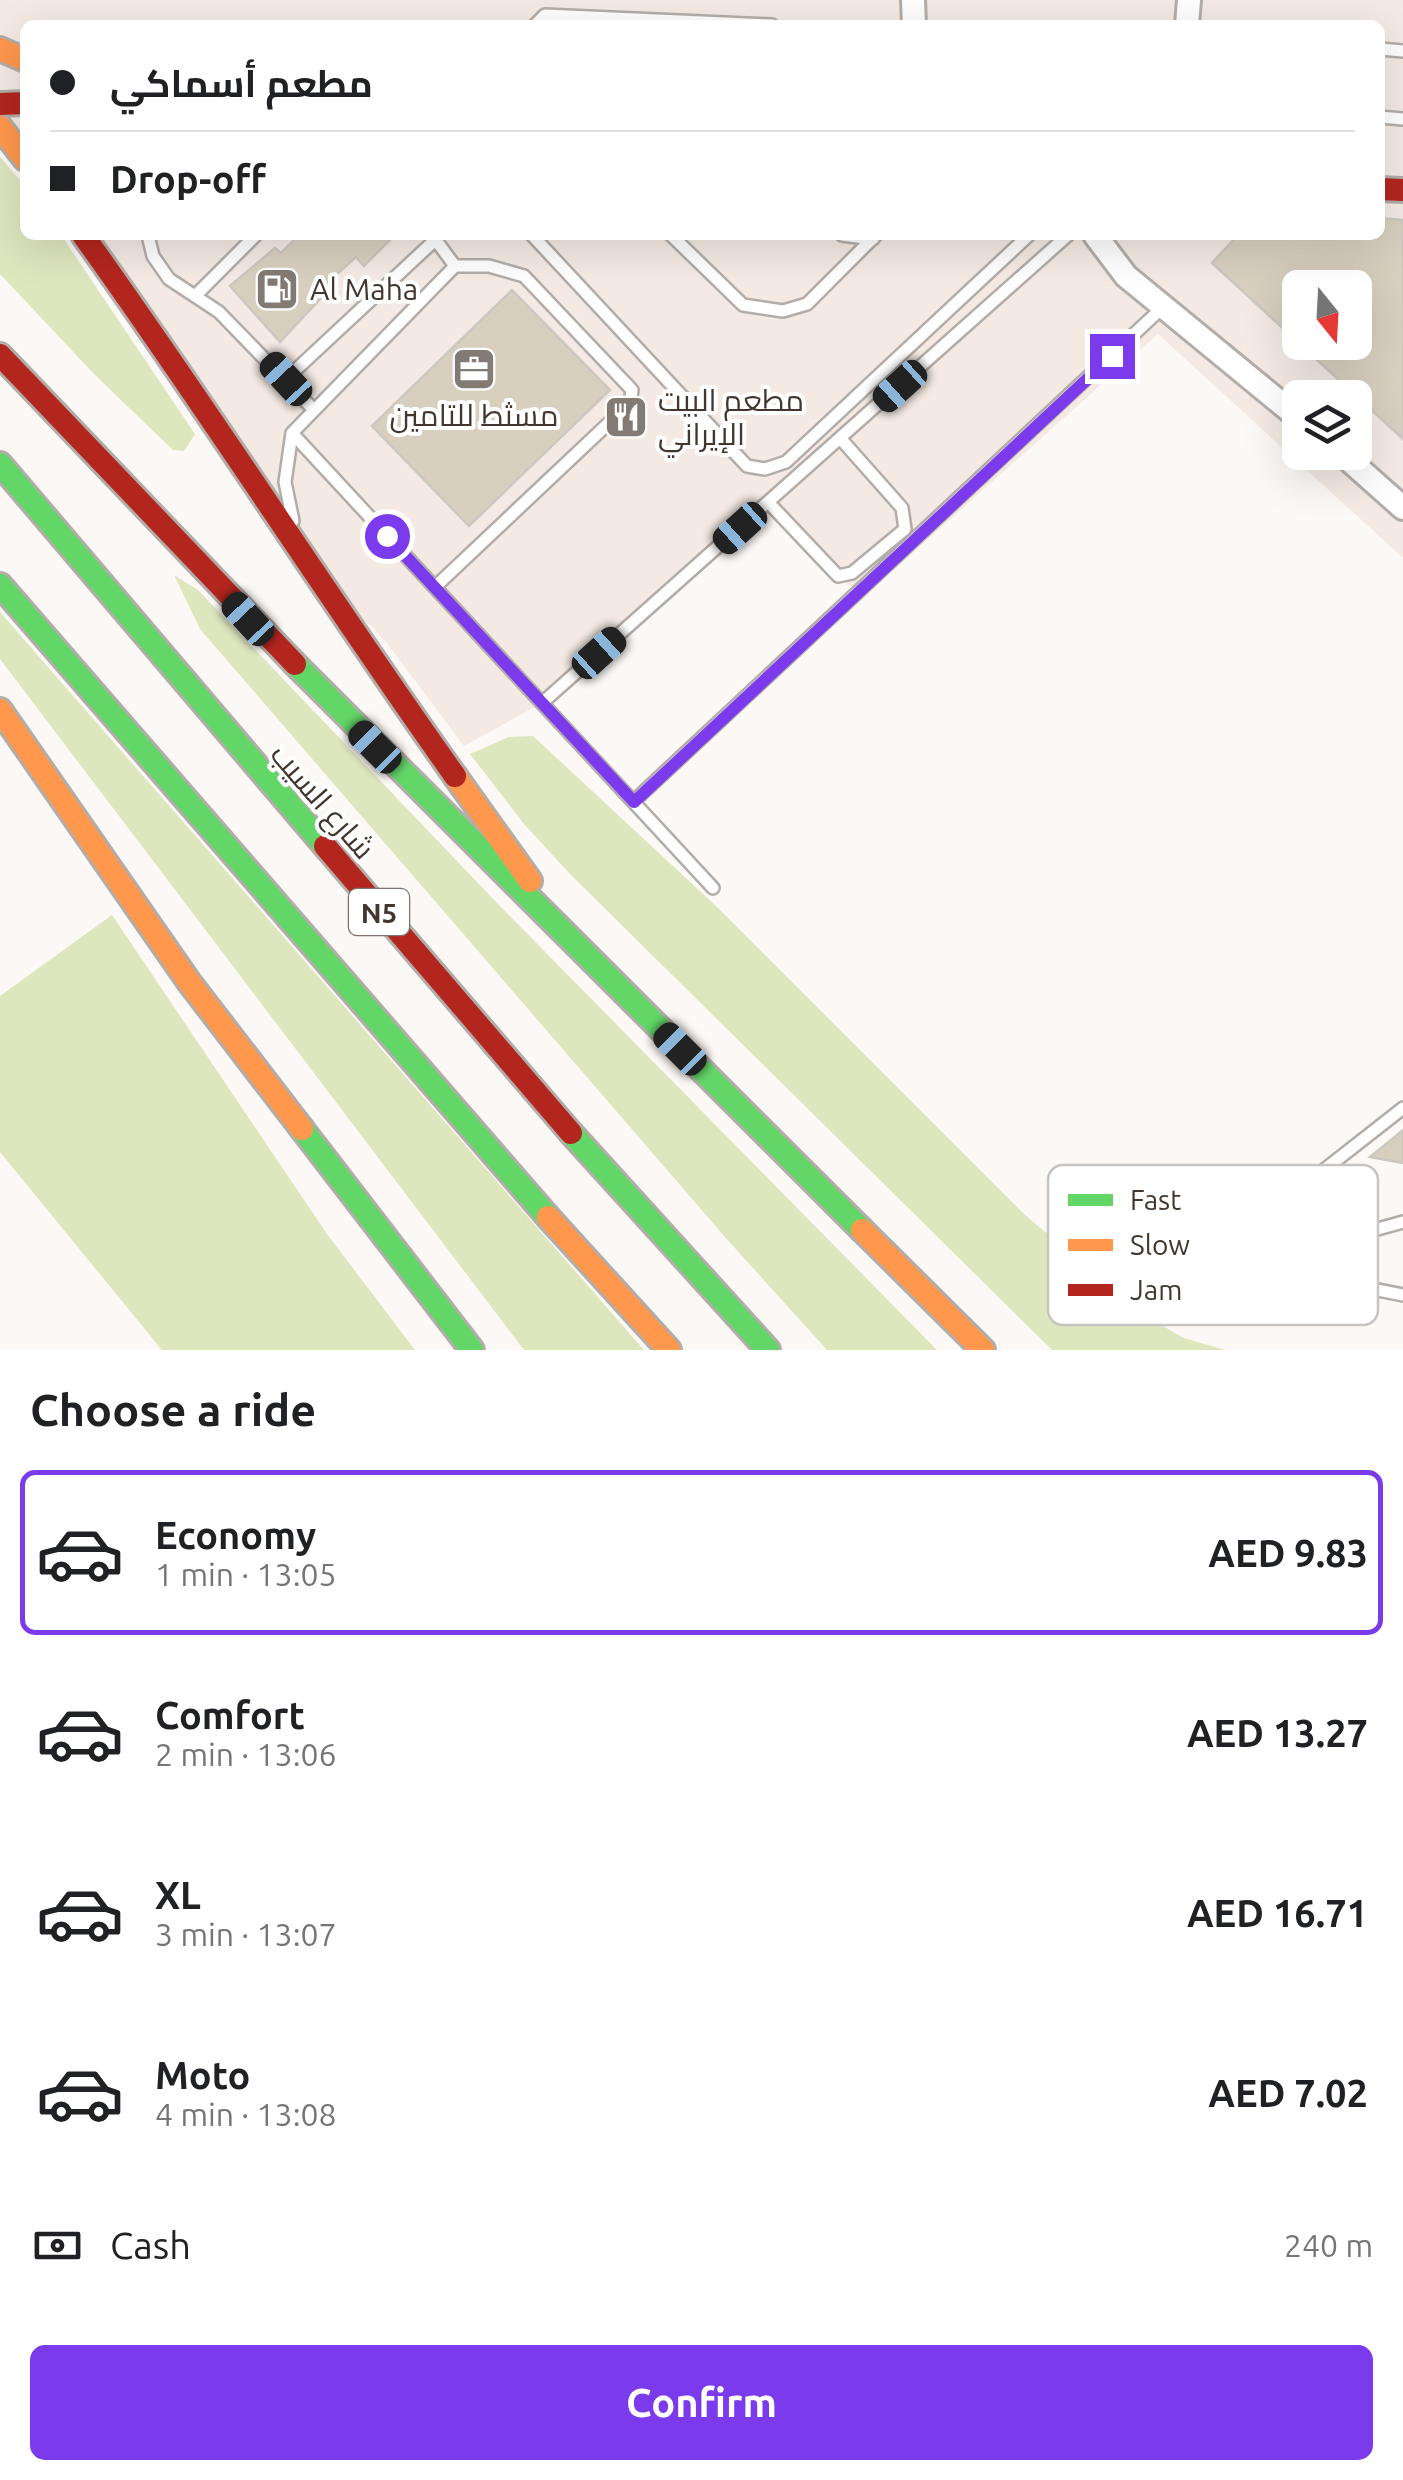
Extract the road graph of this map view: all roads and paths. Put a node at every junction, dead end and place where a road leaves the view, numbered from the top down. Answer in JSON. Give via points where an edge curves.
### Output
{"nodes":[{"id":1,"x":540,"y":20,"type":"edge"},
{"id":2,"x":658,"y":20,"type":"edge"},
{"id":3,"x":0,"y":127,"type":"edge"},
{"id":4,"x":20,"y":153,"type":"edge"},
{"id":5,"x":88,"y":240,"type":"edge"},
{"id":6,"x":105,"y":240,"type":"edge"},
{"id":7,"x":149,"y":240,"type":"edge"},
{"id":8,"x":251,"y":240,"type":"edge"},
{"id":9,"x":431,"y":240,"type":"edge"},
{"id":10,"x":436,"y":240,"type":"edge"},
{"id":11,"x":537,"y":240,"type":"edge"},
{"id":12,"x":676,"y":240,"type":"edge"},
{"id":13,"x":871,"y":240,"type":"edge"},
{"id":14,"x":1024,"y":240,"type":"edge"},
{"id":15,"x":1062,"y":240,"type":"edge"},
{"id":16,"x":1100,"y":240,"type":"edge"},
{"id":17,"x":455,"y":266,"type":"junction"},
{"id":18,"x":126,"y":292,"type":"junction"},
{"id":19,"x":196,"y":296,"type":"junction"},
{"id":20,"x":1163,"y":306,"type":"junction"},
{"id":21,"x":0,"y":355,"type":"edge"},
{"id":22,"x":286,"y":379,"type":"junction"},
{"id":23,"x":1282,"y":404,"type":"edge"},
{"id":24,"x":314,"y":410,"type":"junction"},
{"id":25,"x":292,"y":432,"type":"junction"},
{"id":26,"x":840,"y":438,"type":"junction"},
{"id":27,"x":0,"y":464,"type":"edge"},
{"id":28,"x":1360,"y":470,"type":"edge"},
{"id":29,"x":768,"y":502,"type":"junction"},
{"id":30,"x":1403,"y":508,"type":"edge"},
{"id":31,"x":299,"y":550,"type":"junction"},
{"id":32,"x":0,"y":584,"type":"edge"},
{"id":33,"x":435,"y":587,"type":"junction"},
{"id":34,"x":542,"y":703,"type":"junction"},
{"id":35,"x":0,"y":710,"type":"edge"},
{"id":36,"x":634,"y":802,"type":"junction"},
{"id":37,"x":713,"y":888,"type":"dead end"},
{"id":38,"x":572,"y":942,"type":"junction"},
{"id":39,"x":1403,"y":1108,"type":"edge"},
{"id":40,"x":1329,"y":1165,"type":"edge"},
{"id":41,"x":1403,"y":1222,"type":"edge"},
{"id":42,"x":1378,"y":1229,"type":"edge"},
{"id":43,"x":897,"y":1262,"type":"junction"},
{"id":44,"x":1378,"y":1291,"type":"edge"},
{"id":45,"x":1403,"y":1296,"type":"edge"},
{"id":46,"x":472,"y":1350,"type":"edge"},
{"id":47,"x":669,"y":1350,"type":"edge"},
{"id":48,"x":768,"y":1350,"type":"edge"},
{"id":49,"x":966,"y":1350,"type":"edge"},
{"id":50,"x":982,"y":1350,"type":"edge"},
{"id":51,"x":1006,"y":1350,"type":"edge"}],
"edges":[{"from":1,"to":2,"type":"lane"},
{"from":3,"to":4,"type":"main road"},
{"from":5,"to":18,"type":"main road"},
{"from":6,"to":18,"type":"main road"},
{"from":7,"to":19,"type":"lane","via":[[169,278]]},
{"from":8,"to":19,"type":"lane"},
{"from":9,"to":22,"type":"lane"},
{"from":10,"to":17,"type":"lane"},
{"from":11,"to":14,"type":"lane","via":[[748,466],[765,469],[786,462]]},
{"from":12,"to":13,"type":"lane","via":[[743,306],[783,311],[807,304]]},
{"from":15,"to":26,"type":"lane"},
{"from":16,"to":20,"type":"street","via":[[1126,276]]},
{"from":17,"to":24,"type":"lane"},
{"from":17,"to":33,"type":"lane","via":[[524,276],[632,390],[630,403]]},
{"from":18,"to":31,"type":"main road"},
{"from":19,"to":22,"type":"lane"},
{"from":20,"to":23,"type":"street"},
{"from":20,"to":36,"type":"lane"},
{"from":21,"to":38,"type":"main road","via":[[248,619]]},
{"from":22,"to":24,"type":"lane"},
{"from":24,"to":25,"type":"lane"},
{"from":25,"to":31,"type":"lane","via":[[285,482]]},
{"from":25,"to":33,"type":"lane"},
{"from":26,"to":29,"type":"lane"},
{"from":26,"to":29,"type":"lane","via":[[902,508],[905,530],[852,574],[838,576]]},
{"from":27,"to":48,"type":"main road","name":"شارع السيب","number":"N5","via":[[544,1105]]},
{"from":28,"to":30,"type":"street"},
{"from":29,"to":34,"type":"lane"},
{"from":31,"to":38,"type":"main road"},
{"from":32,"to":47,"type":"main road","number":"N5"},
{"from":33,"to":34,"type":"lane"},
{"from":34,"to":36,"type":"lane"},
{"from":35,"to":46,"type":"main road","via":[[189,982]]},
{"from":36,"to":37,"type":"lane"},
{"from":38,"to":43,"type":"main road"},
{"from":39,"to":40,"type":"lane"},
{"from":41,"to":42,"type":"lane"},
{"from":43,"to":49,"type":"main road"},
{"from":43,"to":50,"type":"main road"},
{"from":43,"to":51,"type":"main road"},
{"from":44,"to":45,"type":"lane"}]}
